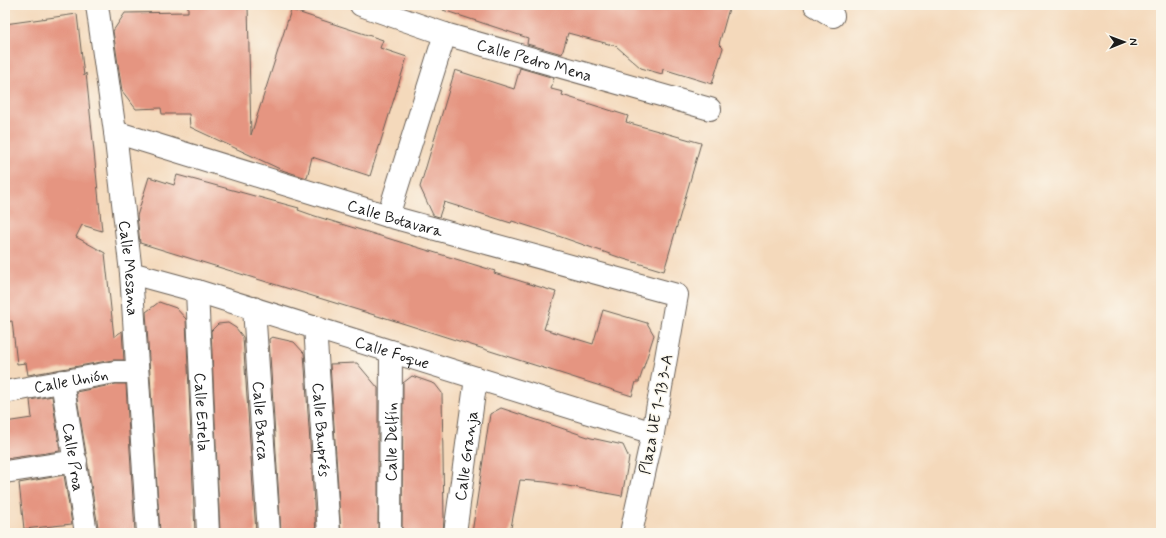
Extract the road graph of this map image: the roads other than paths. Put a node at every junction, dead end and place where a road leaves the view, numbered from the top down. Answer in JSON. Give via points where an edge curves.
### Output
{"nodes":[{"id":1,"x":97,"y":5,"type":"edge"},
{"id":2,"x":361,"y":5,"type":"edge"},
{"id":3,"x":815,"y":5,"type":"edge"},
{"id":4,"x":833,"y":16,"type":"dead end"},
{"id":5,"x":445,"y":34,"type":"junction"},
{"id":6,"x":710,"y":109,"type":"dead end"},
{"id":7,"x":115,"y":132,"type":"junction"},
{"id":8,"x":388,"y":216,"type":"junction"},
{"id":9,"x":131,"y":273,"type":"junction"},
{"id":10,"x":197,"y":291,"type":"junction"},
{"id":11,"x":677,"y":295,"type":"joint"},
{"id":12,"x":254,"y":308,"type":"junction"},
{"id":13,"x":314,"y":328,"type":"junction"},
{"id":14,"x":391,"y":351,"type":"junction"},
{"id":15,"x":137,"y":372,"type":"junction"},
{"id":16,"x":476,"y":378,"type":"junction"},
{"id":17,"x":62,"y":380,"type":"junction"},
{"id":18,"x":5,"y":392,"type":"edge"},
{"id":19,"x":653,"y":433,"type":"junction"},
{"id":20,"x":76,"y":461,"type":"junction"},
{"id":21,"x":5,"y":472,"type":"edge"},
{"id":22,"x":86,"y":533,"type":"edge"},
{"id":23,"x":148,"y":533,"type":"edge"},
{"id":24,"x":208,"y":533,"type":"edge"},
{"id":25,"x":269,"y":533,"type":"edge"},
{"id":26,"x":329,"y":533,"type":"edge"},
{"id":27,"x":390,"y":533,"type":"edge"},
{"id":28,"x":455,"y":533,"type":"edge"},
{"id":29,"x":631,"y":533,"type":"edge"}],
"edges":[{"from":1,"to":7,"type":"street","name":"Calle Mesana"},
{"from":2,"to":5,"type":"street","name":"Calle Pedro Mena"},
{"from":3,"to":4,"type":"street"},
{"from":5,"to":6,"type":"street","name":"Calle Pedro Mena"},
{"from":5,"to":8,"type":"street"},
{"from":7,"to":8,"type":"street","name":"Calle Botavara"},
{"from":7,"to":9,"type":"street","name":"Calle Mesana"},
{"from":8,"to":11,"type":"street","name":"Calle Botavara"},
{"from":9,"to":10,"type":"street","name":"Calle Foque"},
{"from":9,"to":15,"type":"street","name":"Calle Mesana"},
{"from":10,"to":12,"type":"street","name":"Calle Foque"},
{"from":10,"to":24,"type":"street","name":"Calle Estela"},
{"from":11,"to":19,"type":"street","name":"Plaza UE 1-13 3-A"},
{"from":12,"to":13,"type":"street","name":"Calle Foque"},
{"from":12,"to":25,"type":"street","name":"Calle Barca"},
{"from":13,"to":14,"type":"street","name":"Calle Foque"},
{"from":13,"to":26,"type":"street","name":"Calle Bauprés"},
{"from":14,"to":16,"type":"street","name":"Calle Foque"},
{"from":14,"to":27,"type":"street","name":"Calle Delfín"},
{"from":15,"to":17,"type":"street","name":"Calle Unión","via":[[115,372]]},
{"from":15,"to":23,"type":"street","name":"Calle Mesana"},
{"from":16,"to":19,"type":"street","name":"Calle Foque"},
{"from":16,"to":28,"type":"street","name":"Calle Granja"},
{"from":17,"to":18,"type":"street","name":"Calle Unión"},
{"from":17,"to":20,"type":"street","name":"Calle Proa"},
{"from":19,"to":29,"type":"street","name":"Plaza UE 1-13 3-A"},
{"from":20,"to":21,"type":"street"},
{"from":20,"to":22,"type":"street","name":"Calle Proa"}]}
